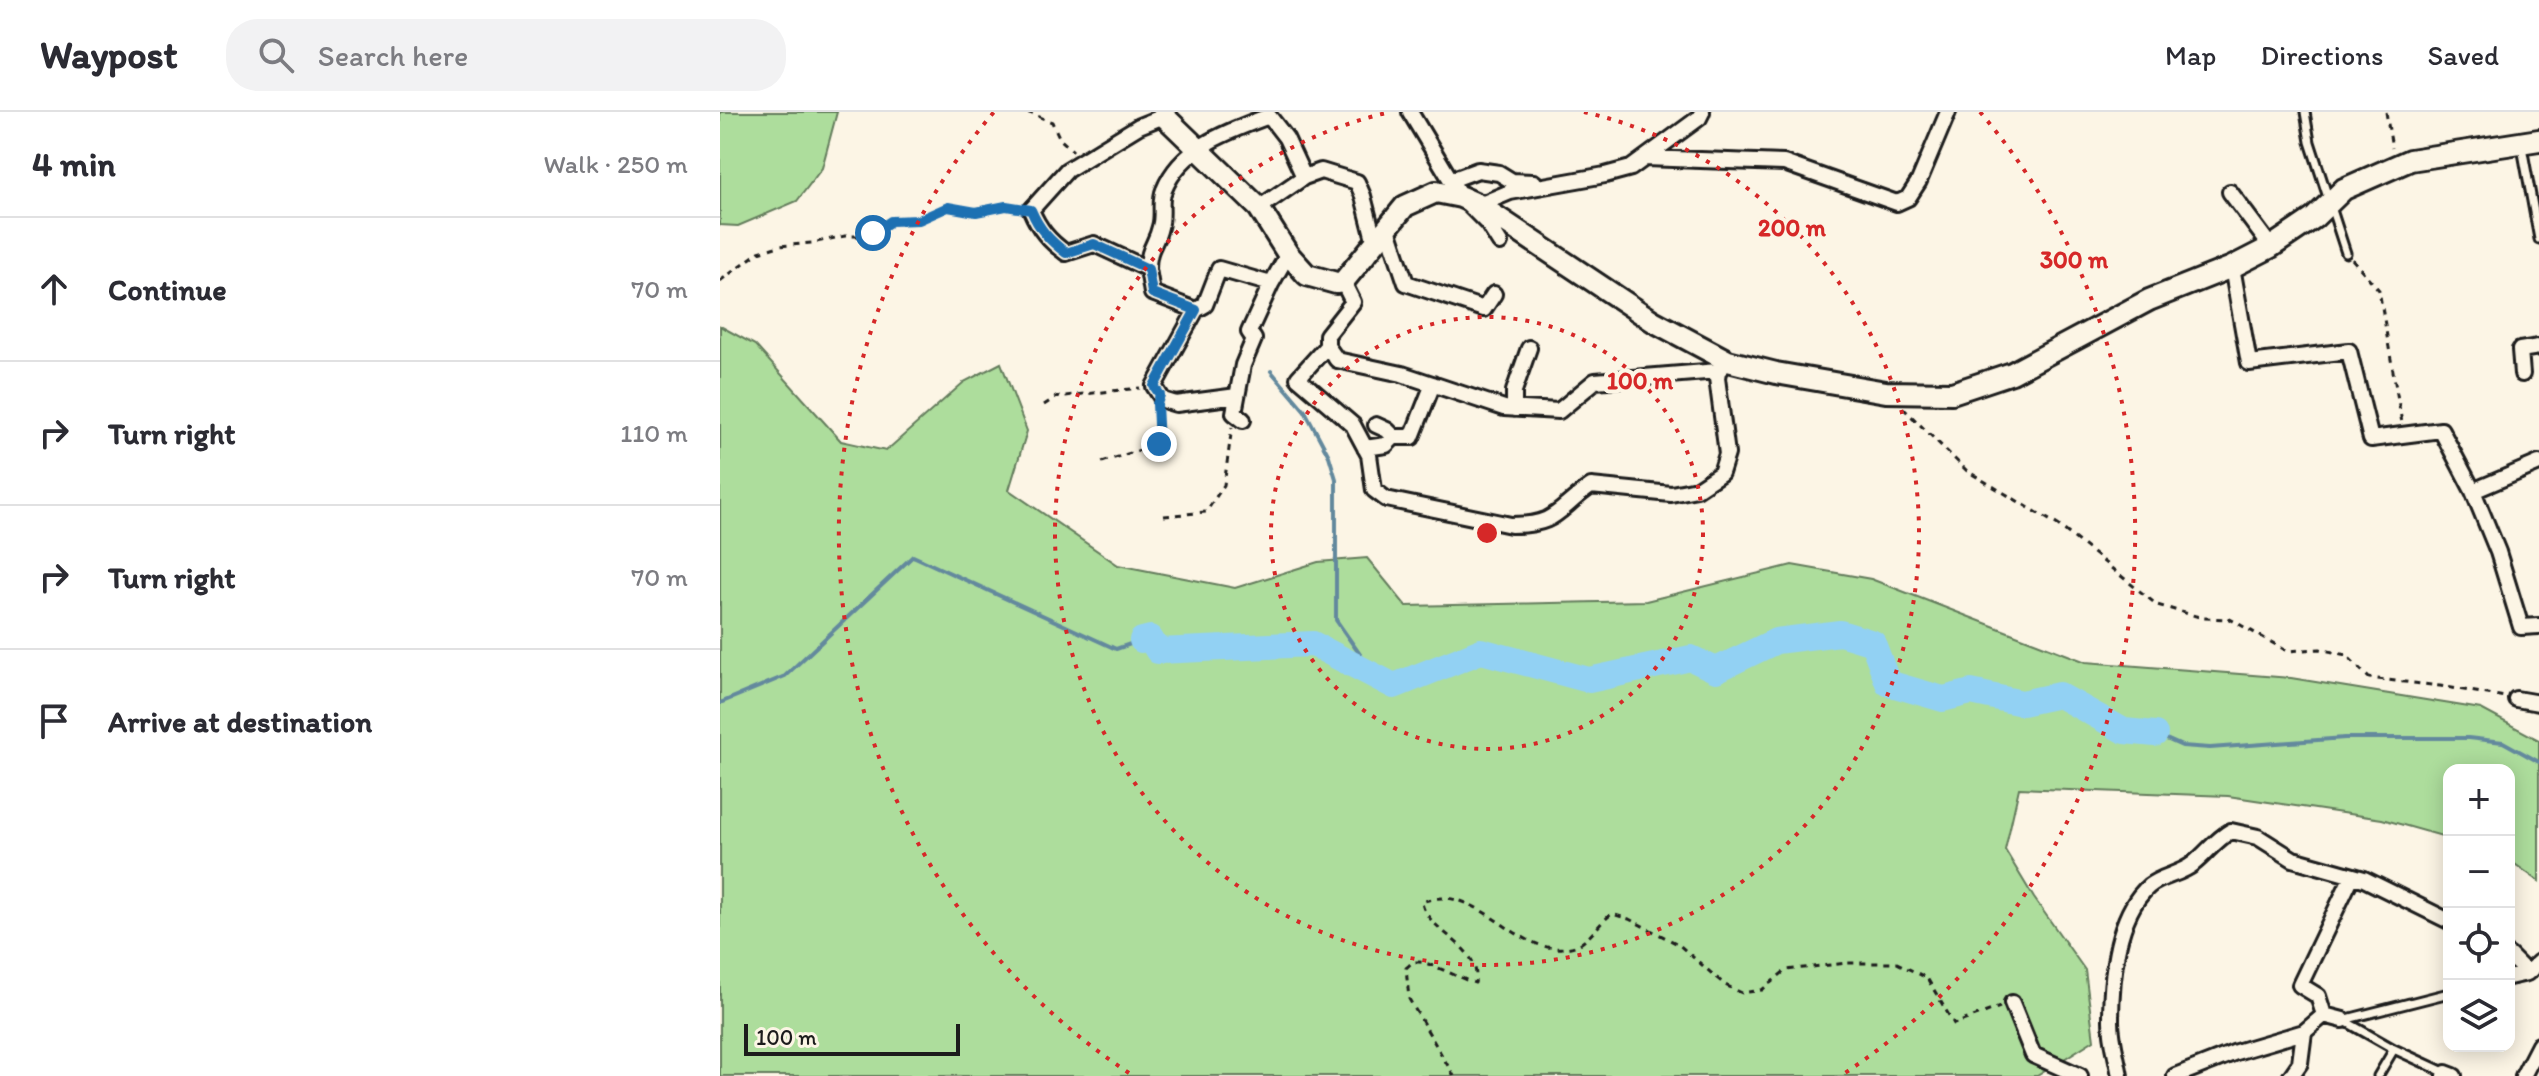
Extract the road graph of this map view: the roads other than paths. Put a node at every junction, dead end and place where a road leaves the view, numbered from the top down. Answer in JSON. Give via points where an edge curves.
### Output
{"nodes":[{"id":1,"x":1410,"y":112,"type":"edge"},
{"id":2,"x":1702,"y":112,"type":"edge"},
{"id":3,"x":1948,"y":112,"type":"edge"},
{"id":4,"x":2305,"y":112,"type":"edge"},
{"id":5,"x":1164,"y":114,"type":"edge"},
{"id":6,"x":2530,"y":141,"type":"edge"},
{"id":7,"x":1198,"y":149,"type":"junction"},
{"id":8,"x":1645,"y":158,"type":"junction"},
{"id":9,"x":1304,"y":177,"type":"junction"},
{"id":10,"x":1555,"y":183,"type":"junction"},
{"id":11,"x":2230,"y":192,"type":"dead end"},
{"id":12,"x":1464,"y":194,"type":"junction"},
{"id":13,"x":2330,"y":203,"type":"junction"},
{"id":14,"x":1259,"y":208,"type":"junction"},
{"id":15,"x":1381,"y":236,"type":"junction"},
{"id":16,"x":2539,"y":239,"type":"edge"},
{"id":17,"x":1500,"y":243,"type":"dead end"},
{"id":18,"x":2271,"y":247,"type":"junction"},
{"id":19,"x":2346,"y":253,"type":"road end"},
{"id":20,"x":1288,"y":254,"type":"junction"},
{"id":21,"x":2232,"y":267,"type":"junction"},
{"id":22,"x":1148,"y":269,"type":"junction"},
{"id":23,"x":1343,"y":282,"type":"junction"},
{"id":24,"x":1271,"y":284,"type":"junction"},
{"id":25,"x":1494,"y":294,"type":"dead end"},
{"id":26,"x":1196,"y":310,"type":"junction"},
{"id":27,"x":1327,"y":346,"type":"junction"},
{"id":28,"x":2539,"y":347,"type":"edge"},
{"id":29,"x":1529,"y":348,"type":"dead end"},
{"id":30,"x":1723,"y":366,"type":"junction"},
{"id":31,"x":2522,"y":374,"type":"dead end"},
{"id":32,"x":1433,"y":384,"type":"junction"},
{"id":33,"x":1237,"y":396,"type":"junction"},
{"id":34,"x":1514,"y":409,"type":"junction"},
{"id":35,"x":1238,"y":416,"type":"road end"},
{"id":36,"x":1376,"y":425,"type":"dead end"},
{"id":37,"x":1394,"y":437,"type":"junction"},
{"id":38,"x":1365,"y":448,"type":"junction"},
{"id":39,"x":2539,"y":463,"type":"edge"},
{"id":40,"x":2473,"y":491,"type":"junction"},
{"id":41,"x":2539,"y":626,"type":"edge"},
{"id":42,"x":2516,"y":699,"type":"road end"},
{"id":43,"x":2539,"y":703,"type":"edge"},
{"id":44,"x":2352,"y":876,"type":"junction"},
{"id":45,"x":2443,"y":918,"type":"edge"},
{"id":46,"x":2515,"y":961,"type":"edge"},
{"id":47,"x":2539,"y":962,"type":"edge"},
{"id":48,"x":2527,"y":973,"type":"junction"},
{"id":49,"x":2515,"y":976,"type":"edge"},
{"id":50,"x":2443,"y":995,"type":"edge"},
{"id":51,"x":2012,"y":1003,"type":"road end"},
{"id":52,"x":2324,"y":1015,"type":"junction"},
{"id":53,"x":2343,"y":1020,"type":"junction"},
{"id":54,"x":2304,"y":1032,"type":"junction"},
{"id":55,"x":2539,"y":1045,"type":"edge"},
{"id":56,"x":2394,"y":1049,"type":"junction"},
{"id":57,"x":2448,"y":1075,"type":"edge"},
{"id":58,"x":2080,"y":1076,"type":"edge"},
{"id":59,"x":2120,"y":1076,"type":"edge"},
{"id":60,"x":2175,"y":1076,"type":"edge"},
{"id":61,"x":2291,"y":1076,"type":"edge"},
{"id":62,"x":2378,"y":1076,"type":"edge"},
{"id":63,"x":2523,"y":1076,"type":"edge"}],
"edges":[{"from":1,"to":12,"type":"street"},
{"from":2,"to":8,"type":"street"},
{"from":3,"to":8,"type":"street","via":[[1919,181],[1908,198],[1897,203],[1784,163]]},
{"from":4,"to":13,"type":"lane"},
{"from":5,"to":7,"type":"street"},
{"from":5,"to":22,"type":"street","via":[[1067,170],[1031,210],[1039,228],[1066,253],[1094,244]]},
{"from":6,"to":13,"type":"street","via":[[2410,160],[2344,189]]},
{"from":6,"to":16,"type":"lane"},
{"from":7,"to":9,"type":"street","via":[[1269,116]]},
{"from":7,"to":14,"type":"street"},
{"from":7,"to":22,"type":"street","via":[[1184,157],[1163,191],[1160,228],[1148,252]]},
{"from":8,"to":10,"type":"street","via":[[1631,168]]},
{"from":9,"to":14,"type":"street"},
{"from":9,"to":15,"type":"street","via":[[1321,171],[1357,182]]},
{"from":10,"to":12,"type":"street"},
{"from":10,"to":12,"type":"street","via":[[1512,181],[1478,170]]},
{"from":11,"to":18,"type":"street"},
{"from":12,"to":15,"type":"street","via":[[1436,192],[1405,206]]},
{"from":12,"to":17,"type":"street"},
{"from":12,"to":30,"type":"street"},
{"from":13,"to":18,"type":"street"},
{"from":13,"to":19,"type":"lane"},
{"from":14,"to":20,"type":"street"},
{"from":15,"to":23,"type":"street"},
{"from":15,"to":25,"type":"street","via":[[1406,283],[1484,309]]},
{"from":18,"to":21,"type":"street"},
{"from":20,"to":23,"type":"street","via":[[1307,275]]},
{"from":20,"to":24,"type":"street"},
{"from":21,"to":30,"type":"street","via":[[2149,300],[2012,373],[1952,393],[1886,392]]},
{"from":21,"to":40,"type":"street","via":[[2249,363],[2349,351],[2371,439],[2441,430]]},
{"from":22,"to":26,"type":"street","via":[[1152,293]]},
{"from":23,"to":27,"type":"street","via":[[1353,302],[1327,335]]},
{"from":24,"to":26,"type":"street","via":[[1219,269],[1205,305]]},
{"from":24,"to":33,"type":"street","via":[[1249,332],[1254,339]]},
{"from":26,"to":33,"type":"street","via":[[1157,390],[1163,400],[1176,404]]},
{"from":27,"to":32,"type":"street","via":[[1337,360]]},
{"from":27,"to":38,"type":"street","via":[[1298,378],[1353,425]]},
{"from":28,"to":31,"type":"street","via":[[2520,350]]},
{"from":29,"to":34,"type":"street","via":[[1514,391]]},
{"from":30,"to":34,"type":"street","via":[[1595,381],[1559,411]]},
{"from":30,"to":38,"type":"street","via":[[1727,454],[1721,473],[1697,489],[1671,494],[1591,486],[1548,522],[1511,525],[1386,499],[1374,490]]},
{"from":32,"to":34,"type":"street"},
{"from":32,"to":37,"type":"street","via":[[1412,437]]},
{"from":33,"to":35,"type":"street"},
{"from":36,"to":37,"type":"street"},
{"from":37,"to":38,"type":"street","via":[[1386,445]]},
{"from":39,"to":40,"type":"street"},
{"from":40,"to":41,"type":"street","via":[[2521,627]]},
{"from":42,"to":43,"type":"street"},
{"from":44,"to":45,"type":"street"},
{"from":44,"to":52,"type":"street","via":[[2300,985],[2318,996]]},
{"from":44,"to":59,"type":"street","via":[[2293,859],[2258,837],[2231,831],[2193,865],[2149,886],[2127,915],[2113,969],[2111,1022]]},
{"from":46,"to":48,"type":"street"},
{"from":47,"to":48,"type":"street"},
{"from":48,"to":49,"type":"street"},
{"from":50,"to":53,"type":"lane"},
{"from":51,"to":58,"type":"street","via":[[2033,1055]]},
{"from":52,"to":53,"type":"street"},
{"from":52,"to":54,"type":"street"},
{"from":53,"to":56,"type":"lane"},
{"from":54,"to":60,"type":"street"},
{"from":54,"to":61,"type":"street","via":[[2300,1063]]},
{"from":55,"to":63,"type":"street"},
{"from":56,"to":57,"type":"lane"},
{"from":56,"to":62,"type":"lane"}]}
